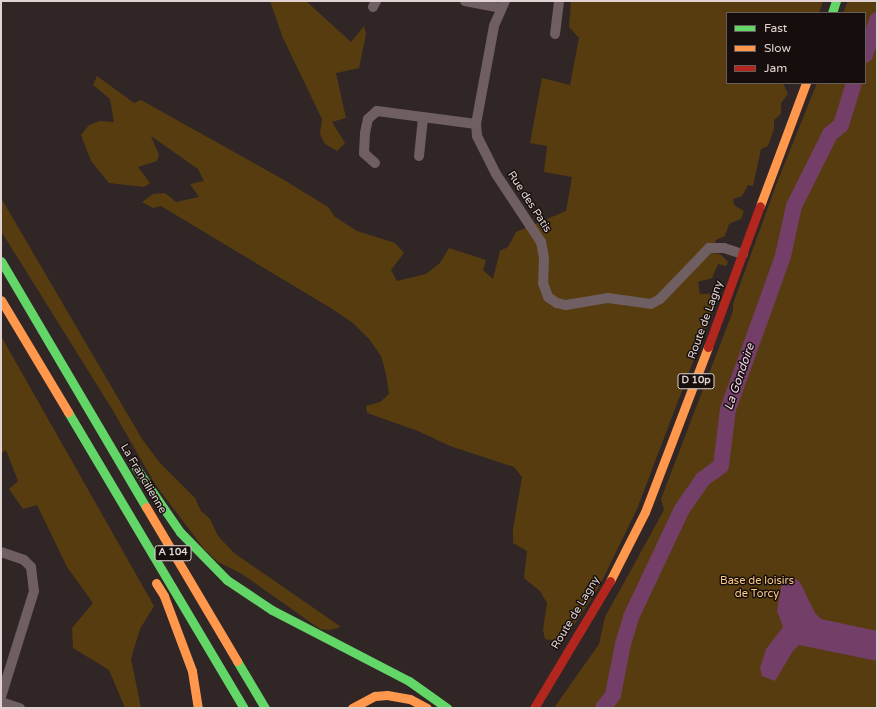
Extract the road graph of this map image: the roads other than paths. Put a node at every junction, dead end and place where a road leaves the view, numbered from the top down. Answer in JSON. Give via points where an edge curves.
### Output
{"nodes":[{"id":1,"x":465,"y":1,"type":"edge"},
{"id":2,"x":559,"y":1,"type":"edge"},
{"id":3,"x":836,"y":1,"type":"edge"},
{"id":4,"x":503,"y":4,"type":"edge"},
{"id":5,"x":832,"y":12,"type":"edge"},
{"id":6,"x":555,"y":34,"type":"dead end"},
{"id":7,"x":806,"y":84,"type":"edge"},
{"id":8,"x":423,"y":117,"type":"junction"},
{"id":9,"x":476,"y":124,"type":"junction"},
{"id":10,"x":419,"y":156,"type":"dead end"},
{"id":11,"x":375,"y":163,"type":"dead end"},
{"id":12,"x":743,"y":254,"type":"junction"},
{"id":13,"x":1,"y":261,"type":"edge"},
{"id":14,"x":1,"y":300,"type":"edge"},
{"id":15,"x":81,"y":398,"type":"junction"},
{"id":16,"x":123,"y":448,"type":"dead end"},
{"id":17,"x":131,"y":460,"type":"dead end"},
{"id":18,"x":108,"y":479,"type":"junction"},
{"id":19,"x":118,"y":516,"type":"dead end"},
{"id":20,"x":1,"y":552,"type":"edge"},
{"id":21,"x":152,"y":576,"type":"dead end"},
{"id":22,"x":558,"y":665,"type":"junction"},
{"id":23,"x":1,"y":697,"type":"edge"},
{"id":24,"x":1,"y":702,"type":"edge"},
{"id":25,"x":20,"y":708,"type":"edge"},
{"id":26,"x":198,"y":708,"type":"edge"},
{"id":27,"x":244,"y":708,"type":"edge"},
{"id":28,"x":265,"y":708,"type":"edge"},
{"id":29,"x":352,"y":708,"type":"edge"},
{"id":30,"x":427,"y":708,"type":"edge"},
{"id":31,"x":447,"y":708,"type":"edge"},
{"id":32,"x":524,"y":708,"type":"edge"},
{"id":33,"x":534,"y":708,"type":"edge"}],
"edges":[{"from":1,"to":4,"type":"street"},
{"from":2,"to":6,"type":"street"},
{"from":3,"to":5,"type":"main road"},
{"from":4,"to":9,"type":"street","name":"Rue des Patis","via":[[494,26]]},
{"from":7,"to":12,"type":"main road","name":"Route de Lagny","number":"D 10p"},
{"from":8,"to":9,"type":"street"},
{"from":8,"to":10,"type":"street"},
{"from":8,"to":11,"type":"street","via":[[377,111],[370,115],[366,124],[364,153]]},
{"from":9,"to":12,"type":"street","name":"Rue des Patis","via":[[477,136],[484,154],[544,250],[544,290],[553,301],[566,304],[608,298],[651,304],[660,299],[709,248],[724,248]]},
{"from":12,"to":22,"type":"main road","name":"Route de Lagny","number":"D 10p","via":[[645,512],[603,594]]},
{"from":13,"to":15,"type":"main road","name":"La Francilienne","number":"A 104"},
{"from":14,"to":18,"type":"main road","number":"A 104"},
{"from":15,"to":16,"type":"main road","via":[[100,412]]},
{"from":15,"to":28,"type":"main road","name":"La Francilienne","number":"A 104"},
{"from":17,"to":31,"type":"main road","via":[[180,532],[227,580],[272,610],[409,681]]},
{"from":18,"to":19,"type":"main road","via":[[107,497]]},
{"from":18,"to":27,"type":"main road","number":"A 104"},
{"from":20,"to":23,"type":"street","via":[[24,560],[31,567],[34,591]]},
{"from":21,"to":26,"type":"main road","via":[[164,596],[182,642],[192,671]]},
{"from":22,"to":32,"type":"main road","number":"D 10p"},
{"from":22,"to":33,"type":"main road","number":"D 10p"},
{"from":24,"to":25,"type":"street"},
{"from":29,"to":30,"type":"main road","via":[[375,696],[386,695],[410,699]]}]}
